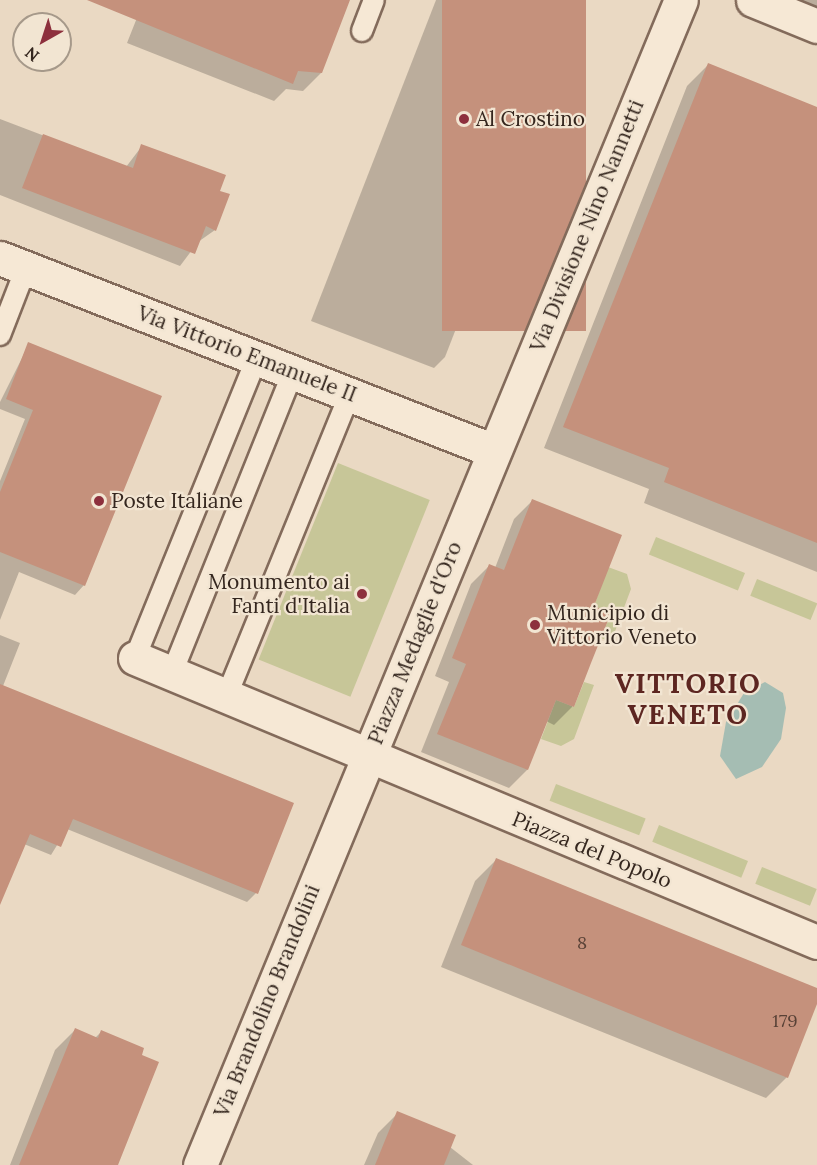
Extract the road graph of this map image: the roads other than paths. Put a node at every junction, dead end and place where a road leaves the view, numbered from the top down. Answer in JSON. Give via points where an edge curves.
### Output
{"nodes":[{"id":1,"x":374,"y":0,"type":"edge"},
{"id":2,"x":681,"y":0,"type":"edge"},
{"id":3,"x":753,"y":0,"type":"edge"},
{"id":4,"x":817,"y":26,"type":"edge"},
{"id":5,"x":362,"y":31,"type":"dead end"},
{"id":6,"x":13,"y":263,"type":"edge"},
{"id":7,"x":0,"y":335,"type":"edge"},
{"id":8,"x":257,"y":357,"type":"junction"},
{"id":9,"x":293,"y":372,"type":"junction"},
{"id":10,"x":350,"y":394,"type":"junction"},
{"id":11,"x":494,"y":451,"type":"junction"},
{"id":12,"x":135,"y":658,"type":"joint"},
{"id":13,"x":172,"y":673,"type":"junction"},
{"id":14,"x":227,"y":695,"type":"junction"},
{"id":15,"x":367,"y":759,"type":"junction"},
{"id":16,"x":817,"y":942,"type":"edge"},
{"id":17,"x":200,"y":1165,"type":"edge"}],
"edges":[{"from":1,"to":5,"type":"lane"},
{"from":2,"to":11,"type":"street","name":"Via Divisione Nino Nannetti"},
{"from":3,"to":4,"type":"street"},
{"from":6,"to":7,"type":"lane"},
{"from":6,"to":8,"type":"street","name":"Via Vittorio Emanuele II"},
{"from":8,"to":9,"type":"street","name":"Via Vittorio Emanuele II"},
{"from":8,"to":12,"type":"lane","name":"Piazza Medaglie d'Oro"},
{"from":9,"to":10,"type":"street","name":"Via Vittorio Emanuele II"},
{"from":9,"to":13,"type":"lane"},
{"from":10,"to":11,"type":"street","name":"Via Vittorio Emanuele II"},
{"from":10,"to":14,"type":"lane"},
{"from":11,"to":15,"type":"street","name":"Piazza Medaglie d'Oro"},
{"from":12,"to":13,"type":"street","name":"Piazza Medaglie d'Oro"},
{"from":13,"to":14,"type":"street","name":"Piazza Medaglie d'Oro"},
{"from":14,"to":15,"type":"street","name":"Piazza Medaglie d'Oro","via":[[313,729]]},
{"from":15,"to":16,"type":"street","name":"Piazza del Popolo"},
{"from":15,"to":17,"type":"street","name":"Via Brandolino Brandolini"}]}
